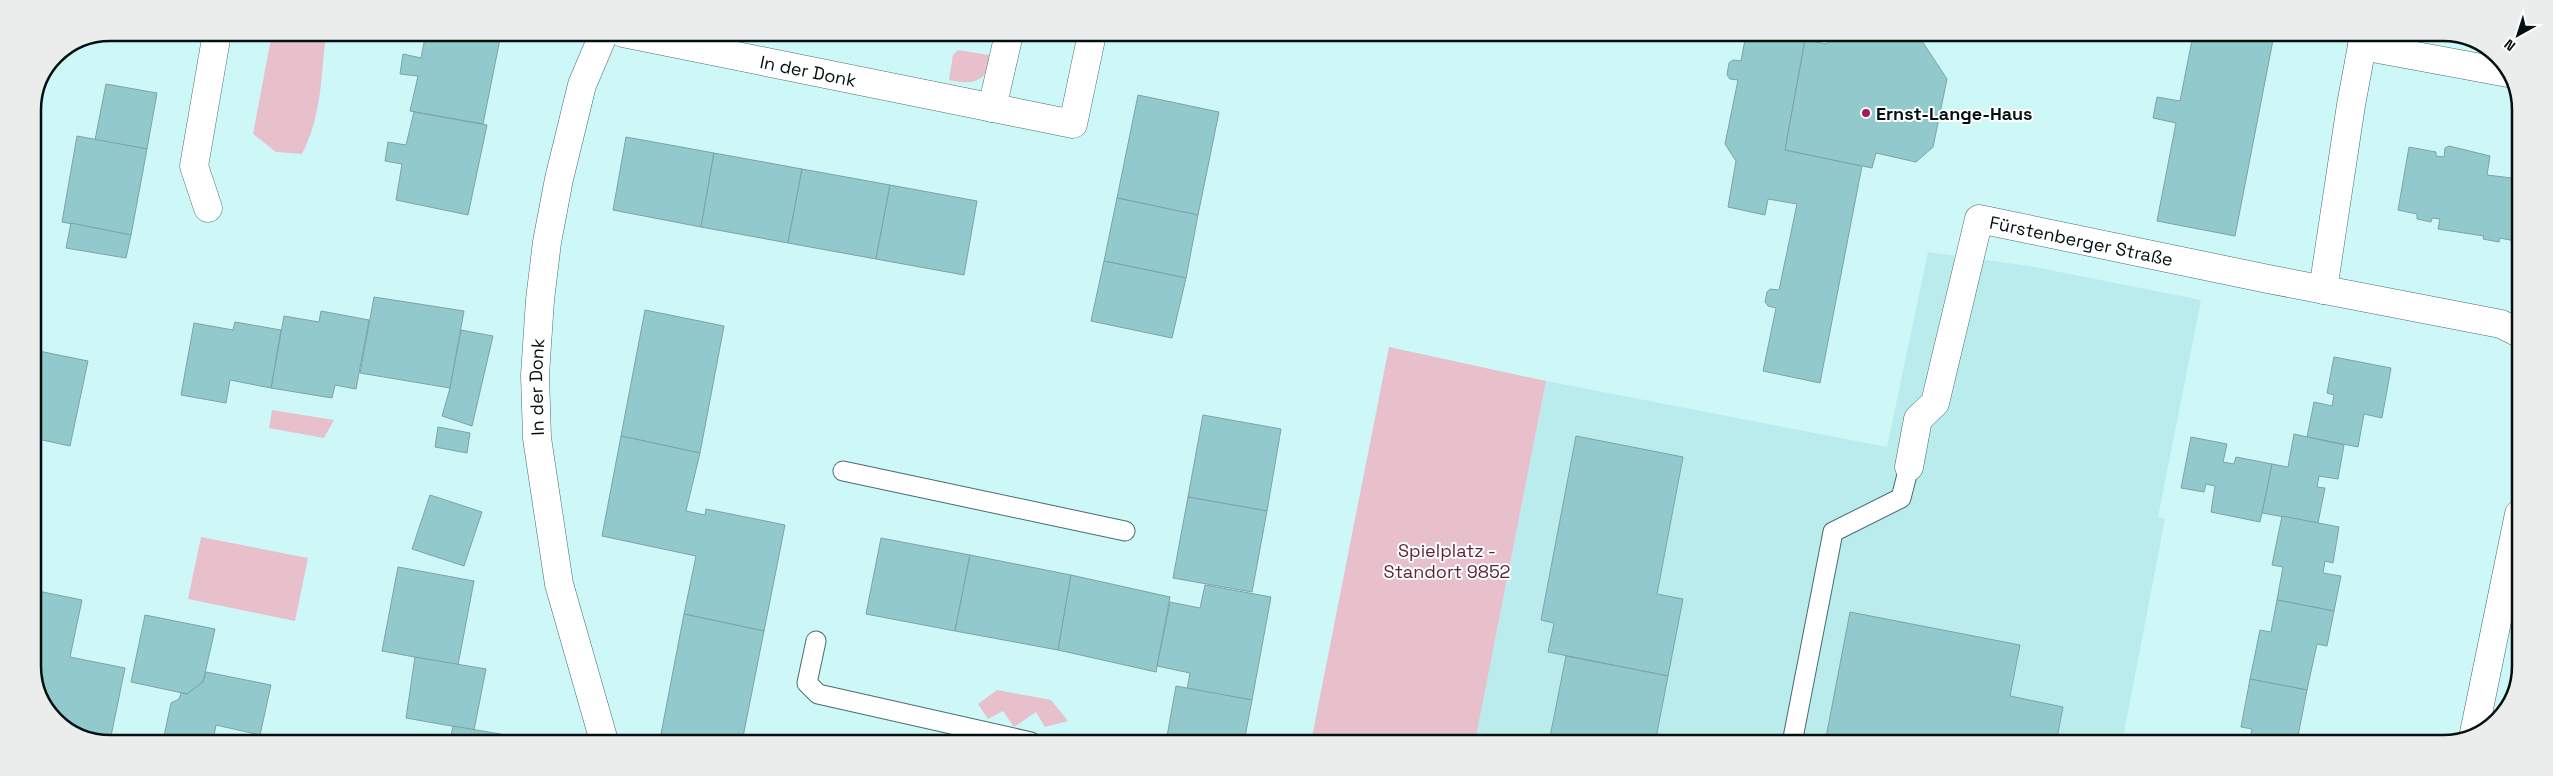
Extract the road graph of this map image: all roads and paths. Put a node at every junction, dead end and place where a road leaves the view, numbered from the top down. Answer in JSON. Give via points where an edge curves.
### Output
{"nodes":[{"id":1,"x":217,"y":41,"type":"edge"},
{"id":2,"x":601,"y":41,"type":"edge"},
{"id":3,"x":662,"y":41,"type":"edge"},
{"id":4,"x":1007,"y":41,"type":"edge"},
{"id":5,"x":1091,"y":41,"type":"edge"},
{"id":6,"x":2363,"y":41,"type":"edge"},
{"id":7,"x":2367,"y":41,"type":"edge"},
{"id":8,"x":2499,"y":71,"type":"edge"},
{"id":9,"x":992,"y":108,"type":"junction"},
{"id":10,"x":208,"y":208,"type":"dead end"},
{"id":11,"x":2323,"y":290,"type":"junction"},
{"id":12,"x":2512,"y":330,"type":"edge"},
{"id":13,"x":1909,"y":467,"type":"joint"},
{"id":14,"x":844,"y":471,"type":"dead end"},
{"id":15,"x":1125,"y":531,"type":"dead end"},
{"id":16,"x":2512,"y":544,"type":"edge"},
{"id":17,"x":816,"y":641,"type":"dead end"},
{"id":18,"x":2475,"y":726,"type":"edge"},
{"id":19,"x":602,"y":735,"type":"edge"},
{"id":20,"x":1000,"y":735,"type":"edge"},
{"id":21,"x":1794,"y":735,"type":"edge"}],
"edges":[{"from":1,"to":10,"type":"street","via":[[194,166]]},
{"from":2,"to":19,"type":"street","name":"In der Donk","via":[[582,85],[559,179],[546,250],[536,375],[537,438],[559,584]]},
{"from":3,"to":9,"type":"street","name":"In der Donk"},
{"from":4,"to":9,"type":"street"},
{"from":5,"to":9,"type":"street","name":"In der Donk","via":[[1073,124]]},
{"from":6,"to":11,"type":"street"},
{"from":7,"to":8,"type":"street"},
{"from":11,"to":12,"type":"street","name":"Fürstenberger Straße","via":[[2501,324]]},
{"from":11,"to":13,"type":"street","name":"Fürstenberger Straße","via":[[1980,219],[1936,403],[1918,419]]},
{"from":13,"to":21,"type":"lane","via":[[1901,498],[1832,532]]},
{"from":14,"to":15,"type":"lane"},
{"from":16,"to":18,"type":"street"},
{"from":17,"to":20,"type":"lane","via":[[807,684],[818,694]]}]}
